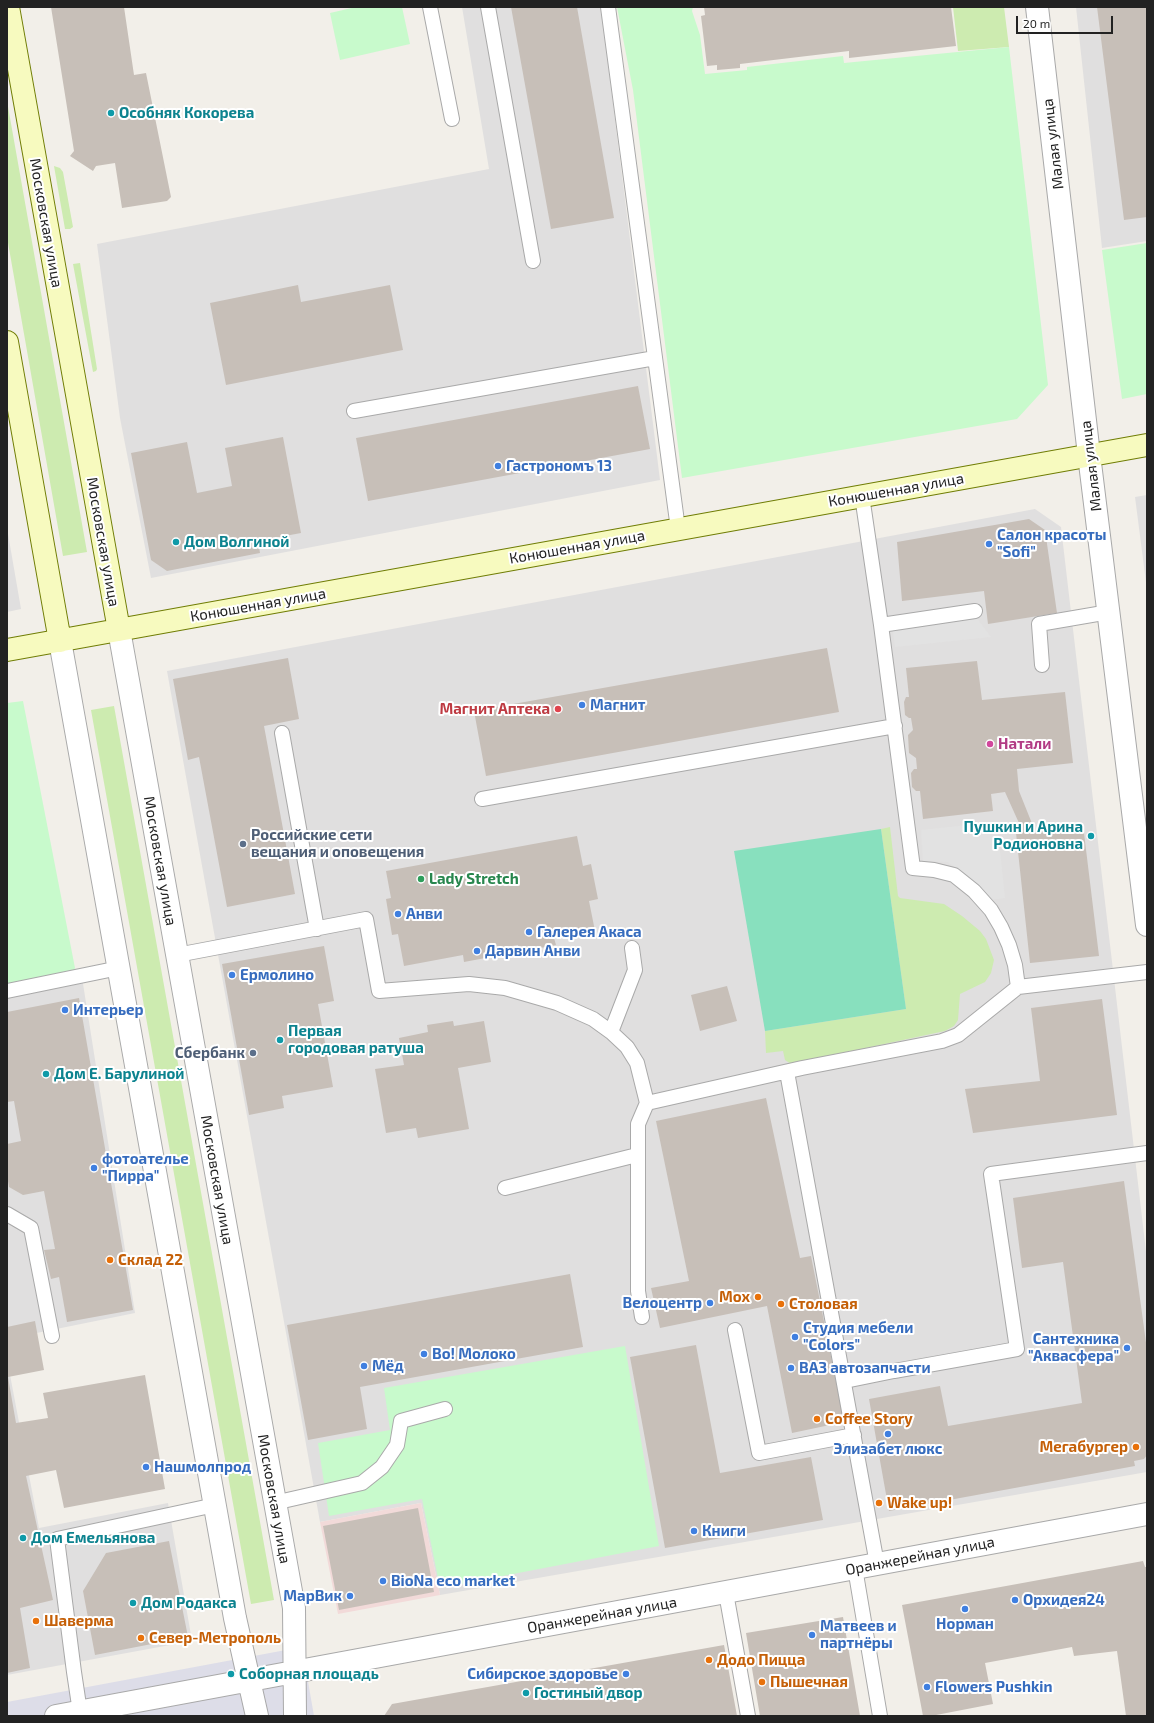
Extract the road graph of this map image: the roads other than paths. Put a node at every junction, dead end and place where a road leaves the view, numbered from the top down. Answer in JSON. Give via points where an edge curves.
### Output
{"nodes":[{"id":1,"x":8,"y":7,"type":"edge"},
{"id":2,"x":430,"y":7,"type":"edge"},
{"id":3,"x":488,"y":7,"type":"edge"},
{"id":4,"x":608,"y":7,"type":"edge"},
{"id":5,"x":1037,"y":7,"type":"edge"},
{"id":6,"x":452,"y":118,"type":"dead end"},
{"id":7,"x":533,"y":261,"type":"dead end"},
{"id":8,"x":7,"y":342,"type":"edge"},
{"id":9,"x":655,"y":358,"type":"junction"},
{"id":10,"x":354,"y":411,"type":"dead end"},
{"id":11,"x":1147,"y":445,"type":"edge"},
{"id":12,"x":1089,"y":455,"type":"junction"},
{"id":13,"x":862,"y":496,"type":"junction"},
{"id":14,"x":678,"y":529,"type":"junction"},
{"id":15,"x":975,"y":611,"type":"dead end"},
{"id":16,"x":1109,"y":612,"type":"junction"},
{"id":17,"x":882,"y":625,"type":"junction"},
{"id":18,"x":119,"y":630,"type":"junction"},
{"id":19,"x":60,"y":641,"type":"junction"},
{"id":20,"x":7,"y":650,"type":"edge"},
{"id":21,"x":1042,"y":665,"type":"dead end"},
{"id":22,"x":895,"y":726,"type":"junction"},
{"id":23,"x":282,"y":733,"type":"dead end"},
{"id":24,"x":482,"y":799,"type":"dead end"},
{"id":25,"x":1147,"y":924,"type":"edge"},
{"id":26,"x":317,"y":929,"type":"junction"},
{"id":27,"x":632,"y":948,"type":"dead end"},
{"id":28,"x":177,"y":955,"type":"junction"},
{"id":29,"x":118,"y":968,"type":"junction"},
{"id":30,"x":1147,"y":972,"type":"edge"},
{"id":31,"x":1018,"y":987,"type":"junction"},
{"id":32,"x":7,"y":991,"type":"edge"},
{"id":33,"x":612,"y":1032,"type":"junction"},
{"id":34,"x":787,"y":1072,"type":"junction"},
{"id":35,"x":647,"y":1103,"type":"junction"},
{"id":36,"x":1147,"y":1153,"type":"edge"},
{"id":37,"x":638,"y":1156,"type":"junction"},
{"id":38,"x":505,"y":1188,"type":"dead end"},
{"id":39,"x":7,"y":1214,"type":"edge"},
{"id":40,"x":642,"y":1317,"type":"dead end"},
{"id":41,"x":735,"y":1330,"type":"dead end"},
{"id":42,"x":52,"y":1336,"type":"dead end"},
{"id":43,"x":845,"y":1381,"type":"junction"},
{"id":44,"x":445,"y":1409,"type":"dead end"},
{"id":45,"x":854,"y":1435,"type":"junction"},
{"id":46,"x":274,"y":1503,"type":"junction"},
{"id":47,"x":215,"y":1505,"type":"junction"},
{"id":48,"x":1147,"y":1514,"type":"edge"},
{"id":49,"x":877,"y":1564,"type":"junction"},
{"id":50,"x":854,"y":1568,"type":"junction"},
{"id":51,"x":726,"y":1592,"type":"junction"},
{"id":52,"x":294,"y":1672,"type":"junction"},
{"id":53,"x":248,"y":1681,"type":"junction"},
{"id":54,"x":80,"y":1712,"type":"junction"},
{"id":55,"x":56,"y":1716,"type":"edge"},
{"id":56,"x":257,"y":1716,"type":"edge"},
{"id":57,"x":295,"y":1716,"type":"edge"},
{"id":58,"x":748,"y":1716,"type":"edge"},
{"id":59,"x":880,"y":1716,"type":"edge"}],
"edges":[{"from":1,"to":18,"type":"main road","name":"Московская улица"},
{"from":2,"to":6,"type":"lane"},
{"from":3,"to":7,"type":"lane"},
{"from":4,"to":9,"type":"lane"},
{"from":5,"to":12,"type":"street","name":"Малая улица"},
{"from":8,"to":19,"type":"main road"},
{"from":9,"to":10,"type":"lane"},
{"from":9,"to":14,"type":"lane"},
{"from":11,"to":12,"type":"main road","name":"Конюшенная улица"},
{"from":12,"to":13,"type":"main road","name":"Конюшенная улица"},
{"from":12,"to":16,"type":"street","name":"Малая улица"},
{"from":13,"to":14,"type":"main road","name":"Конюшенная улица"},
{"from":13,"to":17,"type":"lane"},
{"from":14,"to":18,"type":"main road","name":"Конюшенная улица"},
{"from":15,"to":17,"type":"lane"},
{"from":16,"to":21,"type":"lane","via":[[1039,624]]},
{"from":16,"to":25,"type":"street","name":"Малая улица"},
{"from":17,"to":22,"type":"lane"},
{"from":18,"to":19,"type":"main road","name":"Конюшенная улица"},
{"from":18,"to":28,"type":"street","name":"Московская улица"},
{"from":19,"to":20,"type":"main road","name":"Конюшенная улица"},
{"from":19,"to":29,"type":"street"},
{"from":22,"to":24,"type":"lane"},
{"from":22,"to":31,"type":"lane","via":[[913,868],[954,875],[974,891],[991,910],[1009,945]]},
{"from":23,"to":26,"type":"lane"},
{"from":26,"to":28,"type":"lane"},
{"from":26,"to":33,"type":"lane","via":[[366,919],[379,991],[469,984],[505,988],[557,1003],[592,1019]]},
{"from":27,"to":33,"type":"lane","via":[[635,970]]},
{"from":28,"to":46,"type":"street","name":"Московская улица"},
{"from":29,"to":32,"type":"lane"},
{"from":29,"to":47,"type":"street"},
{"from":30,"to":31,"type":"lane"},
{"from":31,"to":34,"type":"lane","via":[[958,1036]]},
{"from":33,"to":35,"type":"lane","via":[[637,1062]]},
{"from":34,"to":35,"type":"lane"},
{"from":34,"to":43,"type":"lane"},
{"from":35,"to":37,"type":"lane","via":[[638,1124]]},
{"from":36,"to":43,"type":"lane","via":[[991,1174],[1017,1350]]},
{"from":37,"to":38,"type":"lane"},
{"from":37,"to":40,"type":"lane","via":[[638,1291]]},
{"from":39,"to":42,"type":"lane","via":[[31,1228]]},
{"from":41,"to":45,"type":"lane","via":[[759,1453]]},
{"from":43,"to":45,"type":"lane"},
{"from":44,"to":46,"type":"lane","via":[[401,1421],[397,1445],[382,1467],[362,1483]]},
{"from":45,"to":49,"type":"lane"},
{"from":46,"to":52,"type":"street","name":"Московская улица","via":[[294,1608]]},
{"from":47,"to":53,"type":"street"},
{"from":47,"to":54,"type":"lane","via":[[57,1539]]},
{"from":48,"to":49,"type":"street","name":"Оранжерейная улица"},
{"from":49,"to":50,"type":"street","name":"Оранжерейная улица"},
{"from":50,"to":51,"type":"street","name":"Оранжерейная улица"},
{"from":50,"to":59,"type":"lane"},
{"from":51,"to":52,"type":"street","name":"Оранжерейная улица"},
{"from":51,"to":58,"type":"lane"},
{"from":52,"to":53,"type":"street","name":"Оранжерейная улица"},
{"from":52,"to":57,"type":"street","name":"Московская улица"},
{"from":53,"to":54,"type":"street","name":"Оранжерейная улица"},
{"from":53,"to":56,"type":"street"},
{"from":54,"to":55,"type":"street","name":"Оранжерейная улица"}]}
